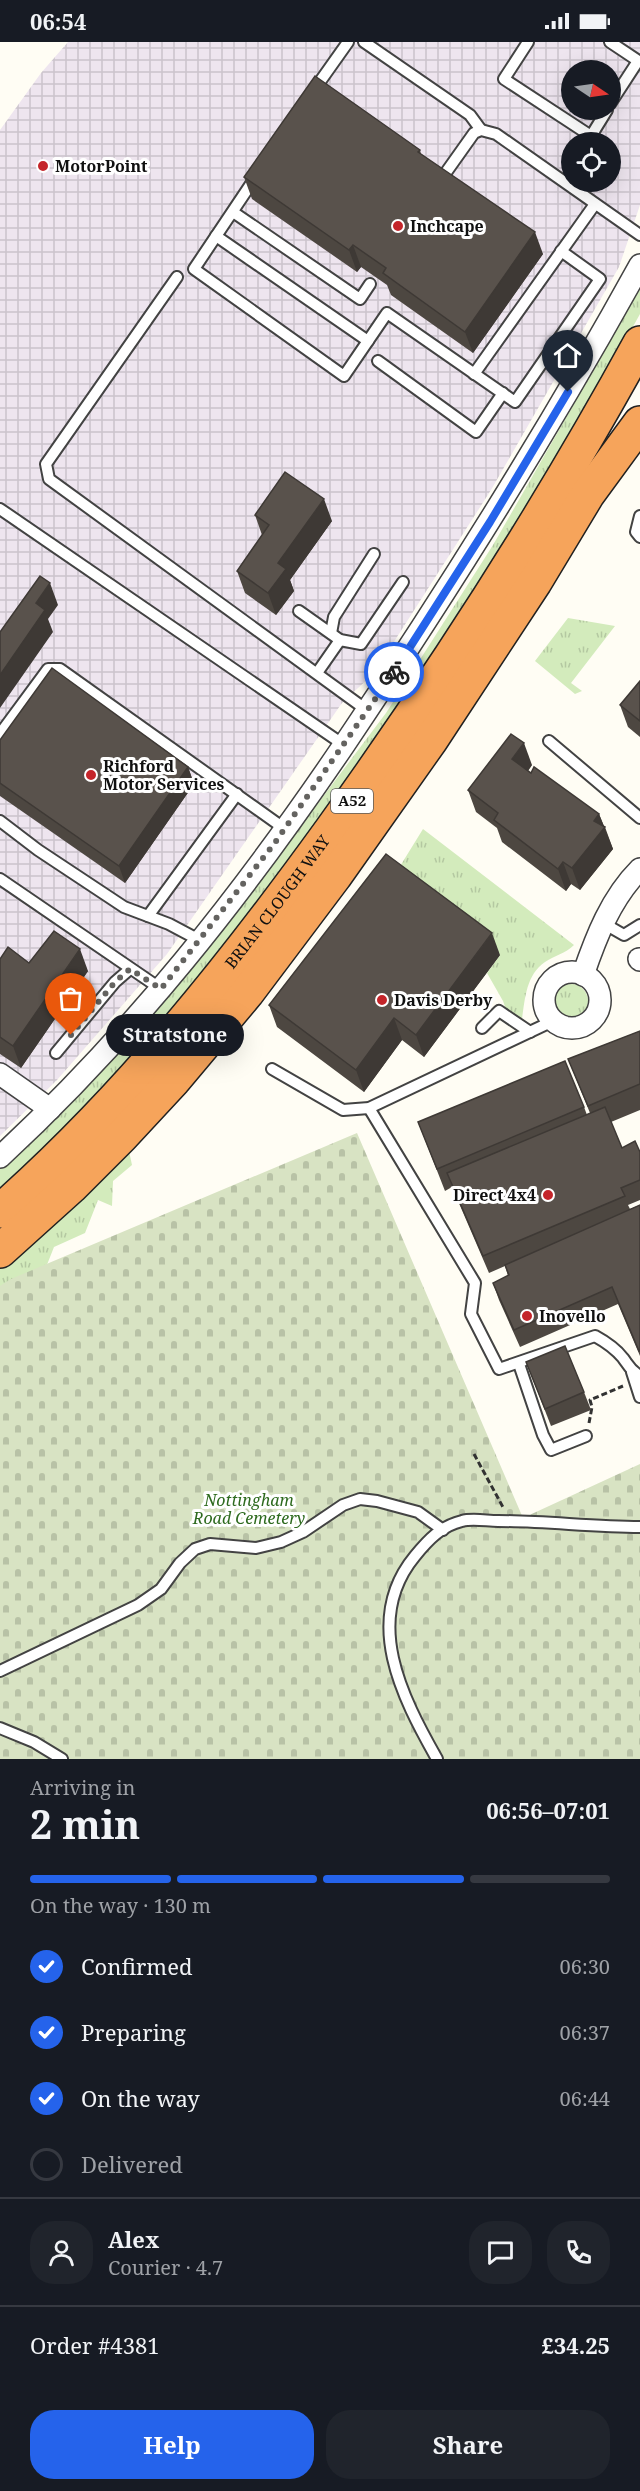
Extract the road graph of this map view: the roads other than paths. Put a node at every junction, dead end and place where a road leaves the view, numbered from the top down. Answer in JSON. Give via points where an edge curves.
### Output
{"nodes":[{"id":1,"x":348,"y":42,"type":"edge"},
{"id":2,"x":364,"y":42,"type":"edge"},
{"id":3,"x":528,"y":42,"type":"edge"},
{"id":4,"x":610,"y":42,"type":"edge"},
{"id":5,"x":639,"y":62,"type":"edge"},
{"id":6,"x":621,"y":88,"type":"edge"},
{"id":7,"x":307,"y":102,"type":"edge"},
{"id":8,"x":561,"y":116,"type":"edge"},
{"id":9,"x":567,"y":120,"type":"edge"},
{"id":10,"x":601,"y":120,"type":"edge"},
{"id":11,"x":481,"y":130,"type":"junction"},
{"id":12,"x":260,"y":171,"type":"edge"},
{"id":13,"x":447,"y":171,"type":"edge"},
{"id":14,"x":595,"y":204,"type":"junction"},
{"id":15,"x":232,"y":212,"type":"junction"},
{"id":16,"x":640,"y":235,"type":"edge"},
{"id":17,"x":216,"y":236,"type":"junction"},
{"id":18,"x":561,"y":252,"type":"junction"},
{"id":19,"x":640,"y":265,"type":"edge"},
{"id":20,"x":177,"y":277,"type":"dead end"},
{"id":21,"x":370,"y":284,"type":"dead end"},
{"id":22,"x":368,"y":340,"type":"junction"},
{"id":23,"x":640,"y":343,"type":"edge"},
{"id":24,"x":378,"y":362,"type":"dead end"},
{"id":25,"x":474,"y":374,"type":"junction"},
{"id":26,"x":503,"y":393,"type":"junction"},
{"id":27,"x":640,"y":423,"type":"edge"},
{"id":28,"x":0,"y":509,"type":"edge"},
{"id":29,"x":640,"y":516,"type":"edge"},
{"id":30,"x":640,"y":537,"type":"edge"},
{"id":31,"x":374,"y":554,"type":"dead end"},
{"id":32,"x":403,"y":582,"type":"dead end"},
{"id":33,"x":299,"y":611,"type":"dead end"},
{"id":34,"x":336,"y":636,"type":"junction"},
{"id":35,"x":317,"y":673,"type":"junction"},
{"id":36,"x":368,"y":711,"type":"junction"},
{"id":37,"x":0,"y":734,"type":"edge"},
{"id":38,"x":549,"y":741,"type":"dead end"},
{"id":39,"x":344,"y":745,"type":"junction"},
{"id":40,"x":237,"y":794,"type":"junction"},
{"id":41,"x":640,"y":818,"type":"edge"},
{"id":42,"x":0,"y":821,"type":"edge"},
{"id":43,"x":285,"y":829,"type":"junction"},
{"id":44,"x":640,"y":869,"type":"edge"},
{"id":45,"x":0,"y":879,"type":"edge"},
{"id":46,"x":148,"y":916,"type":"junction"},
{"id":47,"x":603,"y":923,"type":"junction"},
{"id":48,"x":640,"y":925,"type":"edge"},
{"id":49,"x":201,"y":941,"type":"junction"},
{"id":50,"x":130,"y":969,"type":"junction"},
{"id":51,"x":583,"y":975,"type":"junction"},
{"id":52,"x":161,"y":989,"type":"junction"},
{"id":53,"x":553,"y":1021,"type":"junction"},
{"id":54,"x":482,"y":1028,"type":"dead end"},
{"id":55,"x":530,"y":1032,"type":"junction"},
{"id":56,"x":56,"y":1053,"type":"dead end"},
{"id":57,"x":272,"y":1069,"type":"dead end"},
{"id":58,"x":0,"y":1074,"type":"edge"},
{"id":59,"x":369,"y":1108,"type":"junction"},
{"id":60,"x":50,"y":1109,"type":"junction"},
{"id":61,"x":0,"y":1157,"type":"edge"},
{"id":62,"x":0,"y":1211,"type":"edge"},
{"id":63,"x":0,"y":1251,"type":"edge"},
{"id":64,"x":519,"y":1364,"type":"junction"},
{"id":65,"x":635,"y":1377,"type":"edge"},
{"id":66,"x":640,"y":1395,"type":"edge"},
{"id":67,"x":586,"y":1436,"type":"road end"},
{"id":68,"x":640,"y":1527,"type":"edge"},
{"id":69,"x":442,"y":1530,"type":"junction"},
{"id":70,"x":0,"y":1671,"type":"edge"},
{"id":71,"x":0,"y":1728,"type":"edge"},
{"id":72,"x":62,"y":1759,"type":"edge"},
{"id":73,"x":437,"y":1759,"type":"edge"}],
"edges":[{"from":1,"to":7,"type":"lane"},
{"from":2,"to":11,"type":"lane","via":[[470,115]]},
{"from":3,"to":8,"type":"lane","via":[[504,79]]},
{"from":4,"to":5,"type":"lane"},
{"from":5,"to":6,"type":"lane"},
{"from":9,"to":10,"type":"lane","via":[[591,136]]},
{"from":11,"to":13,"type":"lane","via":[[474,133]]},
{"from":11,"to":14,"type":"lane","via":[[496,134]]},
{"from":12,"to":15,"type":"lane"},
{"from":14,"to":16,"type":"lane"},
{"from":14,"to":18,"type":"lane"},
{"from":15,"to":17,"type":"lane"},
{"from":15,"to":21,"type":"lane","via":[[360,299]]},
{"from":17,"to":22,"type":"lane"},
{"from":17,"to":22,"type":"lane","via":[[194,269],[344,376]]},
{"from":18,"to":25,"type":"lane"},
{"from":18,"to":26,"type":"lane","via":[[600,279],[515,402]]},
{"from":19,"to":36,"type":"street","via":[[520,473]]},
{"from":20,"to":35,"type":"lane","via":[[46,464],[49,478]]},
{"from":22,"to":25,"type":"lane","via":[[387,313]]},
{"from":23,"to":62,"type":"highway","name":"BRIAN CLOUGH WAY","number":"A52","via":[[575,458],[469,628],[363,786],[283,895],[199,1004],[113,1101]]},
{"from":24,"to":26,"type":"lane","via":[[476,432]]},
{"from":25,"to":26,"type":"lane"},
{"from":27,"to":63,"type":"highway","name":"BRIAN CLOUGH WAY","number":"A52","via":[[588,494],[431,740],[247,993],[122,1136]]},
{"from":28,"to":39,"type":"lane"},
{"from":29,"to":30,"type":"lane","via":[[636,532]]},
{"from":31,"to":34,"type":"lane","via":[[334,617]]},
{"from":32,"to":34,"type":"lane","via":[[362,644]]},
{"from":33,"to":34,"type":"lane"},
{"from":34,"to":35,"type":"lane"},
{"from":35,"to":36,"type":"lane"},
{"from":36,"to":39,"type":"street"},
{"from":37,"to":40,"type":"lane","via":[[48,669],[60,669]]},
{"from":38,"to":41,"type":"lane"},
{"from":39,"to":43,"type":"street"},
{"from":40,"to":43,"type":"lane"},
{"from":40,"to":46,"type":"lane"},
{"from":42,"to":46,"type":"lane","via":[[124,907]]},
{"from":43,"to":49,"type":"street"},
{"from":44,"to":47,"type":"street","via":[[619,894]]},
{"from":45,"to":50,"type":"lane"},
{"from":46,"to":49,"type":"lane"},
{"from":47,"to":48,"type":"lane","via":[[624,935]]},
{"from":47,"to":51,"type":"street"},
{"from":49,"to":52,"type":"street"},
{"from":50,"to":52,"type":"lane"},
{"from":50,"to":56,"type":"lane"},
{"from":51,"to":53,"type":"street","via":[[558,976],[546,989],[544,1006]]},
{"from":51,"to":53,"type":"street","via":[[599,994],[600,1003],[593,1019],[570,1028]]},
{"from":52,"to":60,"type":"street"},
{"from":53,"to":55,"type":"lane"},
{"from":54,"to":55,"type":"lane","via":[[499,1011]]},
{"from":55,"to":59,"type":"lane"},
{"from":57,"to":59,"type":"lane","via":[[343,1110]]},
{"from":58,"to":60,"type":"street"},
{"from":59,"to":64,"type":"lane","via":[[475,1283],[471,1314],[499,1369]]},
{"from":60,"to":61,"type":"street"},
{"from":64,"to":65,"type":"lane","via":[[595,1336],[622,1357]]},
{"from":64,"to":67,"type":"lane","via":[[551,1450]]},
{"from":65,"to":66,"type":"lane"},
{"from":68,"to":69,"type":"lane","via":[[462,1521]]},
{"from":69,"to":70,"type":"lane","via":[[418,1512],[360,1499],[281,1542],[256,1548],[210,1544],[195,1549],[161,1589],[138,1605]]},
{"from":69,"to":73,"type":"lane","via":[[432,1535],[404,1569],[390,1606],[389,1640],[398,1679]]},
{"from":71,"to":72,"type":"lane"}]}
